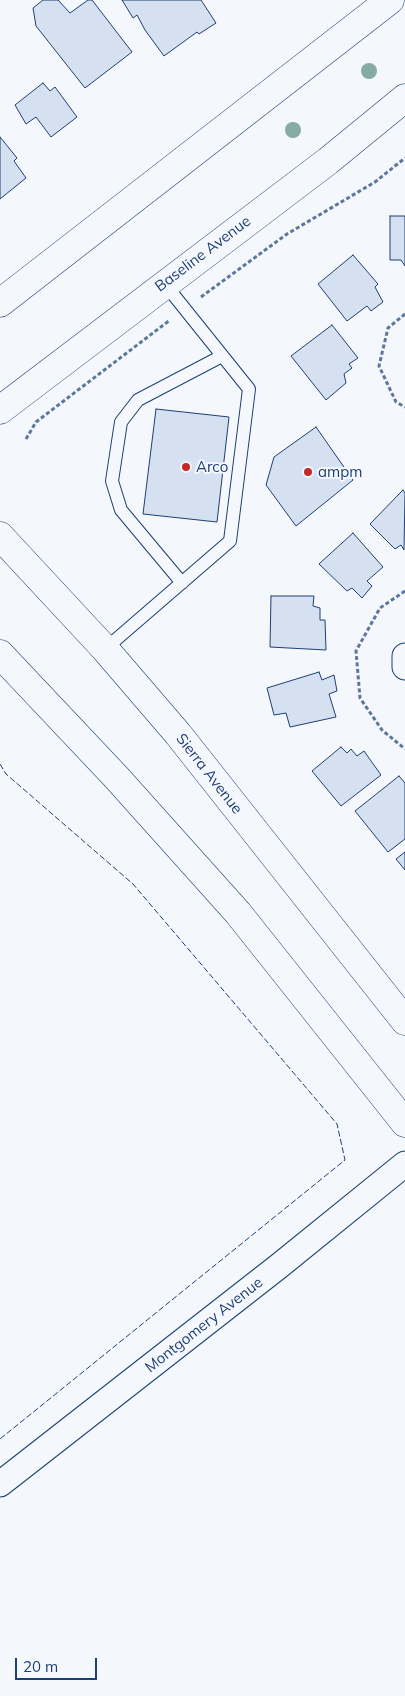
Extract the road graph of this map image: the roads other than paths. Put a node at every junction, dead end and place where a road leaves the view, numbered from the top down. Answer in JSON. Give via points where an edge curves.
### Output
{"nodes":[{"id":1,"x":390,"y":0,"type":"edge"},
{"id":2,"x":405,"y":98,"type":"edge"},
{"id":3,"x":164,"y":283,"type":"junction"},
{"id":4,"x":1,"y":301,"type":"edge"},
{"id":5,"x":222,"y":356,"type":"junction"},
{"id":6,"x":0,"y":410,"type":"edge"},
{"id":7,"x":0,"y":536,"type":"edge"},
{"id":8,"x":182,"y":583,"type":"junction"},
{"id":9,"x":104,"y":649,"type":"junction"},
{"id":10,"x":0,"y":654,"type":"edge"},
{"id":11,"x":405,"y":1021,"type":"edge"},
{"id":12,"x":405,"y":1123,"type":"edge"},
{"id":13,"x":405,"y":1164,"type":"edge"},
{"id":14,"x":0,"y":1484,"type":"edge"}],
"edges":[{"from":1,"to":4,"type":"main road"},
{"from":2,"to":3,"type":"main road","name":"Baseline Avenue","via":[[328,161]]},
{"from":3,"to":5,"type":"lane"},
{"from":3,"to":6,"type":"main road","name":"Baseline Avenue"},
{"from":5,"to":8,"type":"lane","via":[[249,389],[230,541]]},
{"from":5,"to":8,"type":"lane","via":[[138,400],[120,422],[112,480],[121,510]]},
{"from":7,"to":9,"type":"main road","name":"Sierra Avenue"},
{"from":8,"to":9,"type":"lane"},
{"from":9,"to":11,"type":"main road","name":"Sierra Avenue","via":[[178,734]]},
{"from":10,"to":12,"type":"main road","via":[[238,913]]},
{"from":13,"to":14,"type":"street","name":"Montgomery Avenue"}]}
